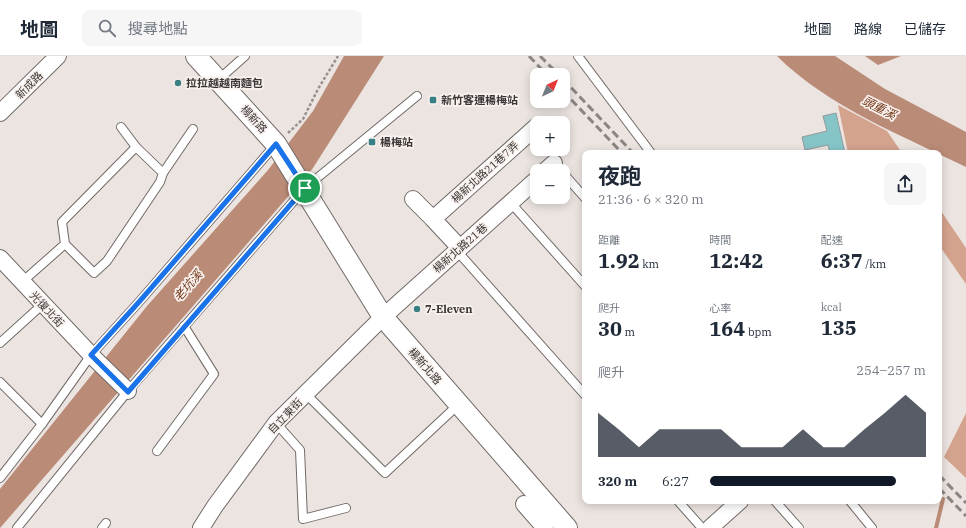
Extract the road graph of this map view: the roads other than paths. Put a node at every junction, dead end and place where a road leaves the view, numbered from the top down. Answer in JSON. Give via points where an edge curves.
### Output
{"nodes":[{"id":1,"x":58,"y":56,"type":"edge"},
{"id":2,"x":196,"y":56,"type":"edge"},
{"id":3,"x":245,"y":56,"type":"edge"},
{"id":4,"x":578,"y":56,"type":"edge"},
{"id":5,"x":218,"y":80,"type":"junction"},
{"id":6,"x":418,"y":96,"type":"dead end"},
{"id":7,"x":0,"y":113,"type":"edge"},
{"id":8,"x":121,"y":127,"type":"dead end"},
{"id":9,"x":193,"y":129,"type":"dead end"},
{"id":10,"x":530,"y":132,"type":"edge"},
{"id":11,"x":278,"y":146,"type":"junction"},
{"id":12,"x":136,"y":147,"type":"junction"},
{"id":13,"x":649,"y":150,"type":"edge"},
{"id":14,"x":163,"y":173,"type":"junction"},
{"id":15,"x":570,"y":183,"type":"edge"},
{"id":16,"x":530,"y":185,"type":"edge"},
{"id":17,"x":305,"y":188,"type":"junction"},
{"id":18,"x":582,"y":195,"type":"edge"},
{"id":19,"x":413,"y":199,"type":"dead end"},
{"id":20,"x":511,"y":203,"type":"junction"},
{"id":21,"x":433,"y":219,"type":"junction"},
{"id":22,"x":65,"y":244,"type":"junction"},
{"id":23,"x":458,"y":249,"type":"junction"},
{"id":24,"x":0,"y":258,"type":"edge"},
{"id":25,"x":22,"y":282,"type":"junction"},
{"id":26,"x":582,"y":283,"type":"edge"},
{"id":27,"x":43,"y":304,"type":"junction"},
{"id":28,"x":383,"y":317,"type":"junction"},
{"id":29,"x":184,"y":326,"type":"junction"},
{"id":30,"x":0,"y":343,"type":"edge"},
{"id":31,"x":93,"y":357,"type":"junction"},
{"id":32,"x":0,"y":382,"type":"edge"},
{"id":33,"x":125,"y":389,"type":"junction"},
{"id":34,"x":582,"y":392,"type":"edge"},
{"id":35,"x":306,"y":394,"type":"junction"},
{"id":36,"x":459,"y":404,"type":"junction"},
{"id":37,"x":42,"y":424,"type":"junction"},
{"id":38,"x":276,"y":424,"type":"junction"},
{"id":39,"x":157,"y":451,"type":"dead end"},
{"id":40,"x":0,"y":478,"type":"edge"},
{"id":41,"x":524,"y":504,"type":"dead end"},
{"id":42,"x":681,"y":504,"type":"edge"},
{"id":43,"x":737,"y":504,"type":"edge"},
{"id":44,"x":779,"y":504,"type":"edge"},
{"id":45,"x":852,"y":504,"type":"edge"},
{"id":46,"x":346,"y":508,"type":"dead end"},
{"id":47,"x":17,"y":528,"type":"edge"},
{"id":48,"x":202,"y":528,"type":"edge"},
{"id":49,"x":545,"y":528,"type":"edge"},
{"id":50,"x":567,"y":528,"type":"edge"},
{"id":51,"x":702,"y":528,"type":"edge"},
{"id":52,"x":710,"y":528,"type":"edge"},
{"id":53,"x":799,"y":528,"type":"edge"},
{"id":54,"x":872,"y":528,"type":"edge"}],
"edges":[{"from":1,"to":7,"type":"street","name":"新成路"},
{"from":2,"to":5,"type":"street","name":"楊新路"},
{"from":3,"to":5,"type":"lane"},
{"from":4,"to":13,"type":"lane"},
{"from":5,"to":11,"type":"street","name":"楊新路"},
{"from":6,"to":17,"type":"lane"},
{"from":8,"to":12,"type":"lane"},
{"from":9,"to":14,"type":"lane"},
{"from":10,"to":21,"type":"street","name":"楊新北路21巷7弄"},
{"from":11,"to":17,"type":"street","name":"楊新路"},
{"from":11,"to":31,"type":"lane"},
{"from":12,"to":14,"type":"lane"},
{"from":12,"to":22,"type":"lane","via":[[62,222]]},
{"from":14,"to":22,"type":"lane","via":[[160,182],[107,261],[94,273]]},
{"from":15,"to":18,"type":"lane"},
{"from":16,"to":20,"type":"street","name":"楊新北路21巷"},
{"from":17,"to":28,"type":"street","name":"楊新北路"},
{"from":17,"to":29,"type":"lane"},
{"from":19,"to":21,"type":"street"},
{"from":20,"to":23,"type":"street","name":"楊新北路21巷"},
{"from":20,"to":26,"type":"lane"},
{"from":21,"to":23,"type":"street"},
{"from":22,"to":25,"type":"lane"},
{"from":23,"to":28,"type":"street","name":"楊新北路21巷"},
{"from":23,"to":34,"type":"lane"},
{"from":24,"to":25,"type":"street","name":"光復北街"},
{"from":25,"to":27,"type":"street","name":"光復北街"},
{"from":27,"to":30,"type":"lane"},
{"from":27,"to":31,"type":"street","name":"光復北街"},
{"from":28,"to":35,"type":"street","name":"自立東街"},
{"from":28,"to":36,"type":"street","name":"楊新北路"},
{"from":29,"to":33,"type":"lane"},
{"from":29,"to":39,"type":"lane","via":[[214,374]]},
{"from":31,"to":33,"type":"street","name":"光復北街"},
{"from":31,"to":37,"type":"lane"},
{"from":32,"to":37,"type":"lane"},
{"from":33,"to":47,"type":"lane"},
{"from":35,"to":36,"type":"lane","via":[[385,474]]},
{"from":35,"to":38,"type":"street","name":"自立東街"},
{"from":36,"to":50,"type":"street","name":"楊新北路"},
{"from":37,"to":40,"type":"lane"},
{"from":38,"to":46,"type":"lane","via":[[300,450],[303,519]]},
{"from":38,"to":48,"type":"street","name":"自立東街","via":[[214,506]]},
{"from":41,"to":49,"type":"street"},
{"from":42,"to":51,"type":"lane"},
{"from":43,"to":52,"type":"street"},
{"from":44,"to":53,"type":"lane"},
{"from":45,"to":54,"type":"lane"}]}
